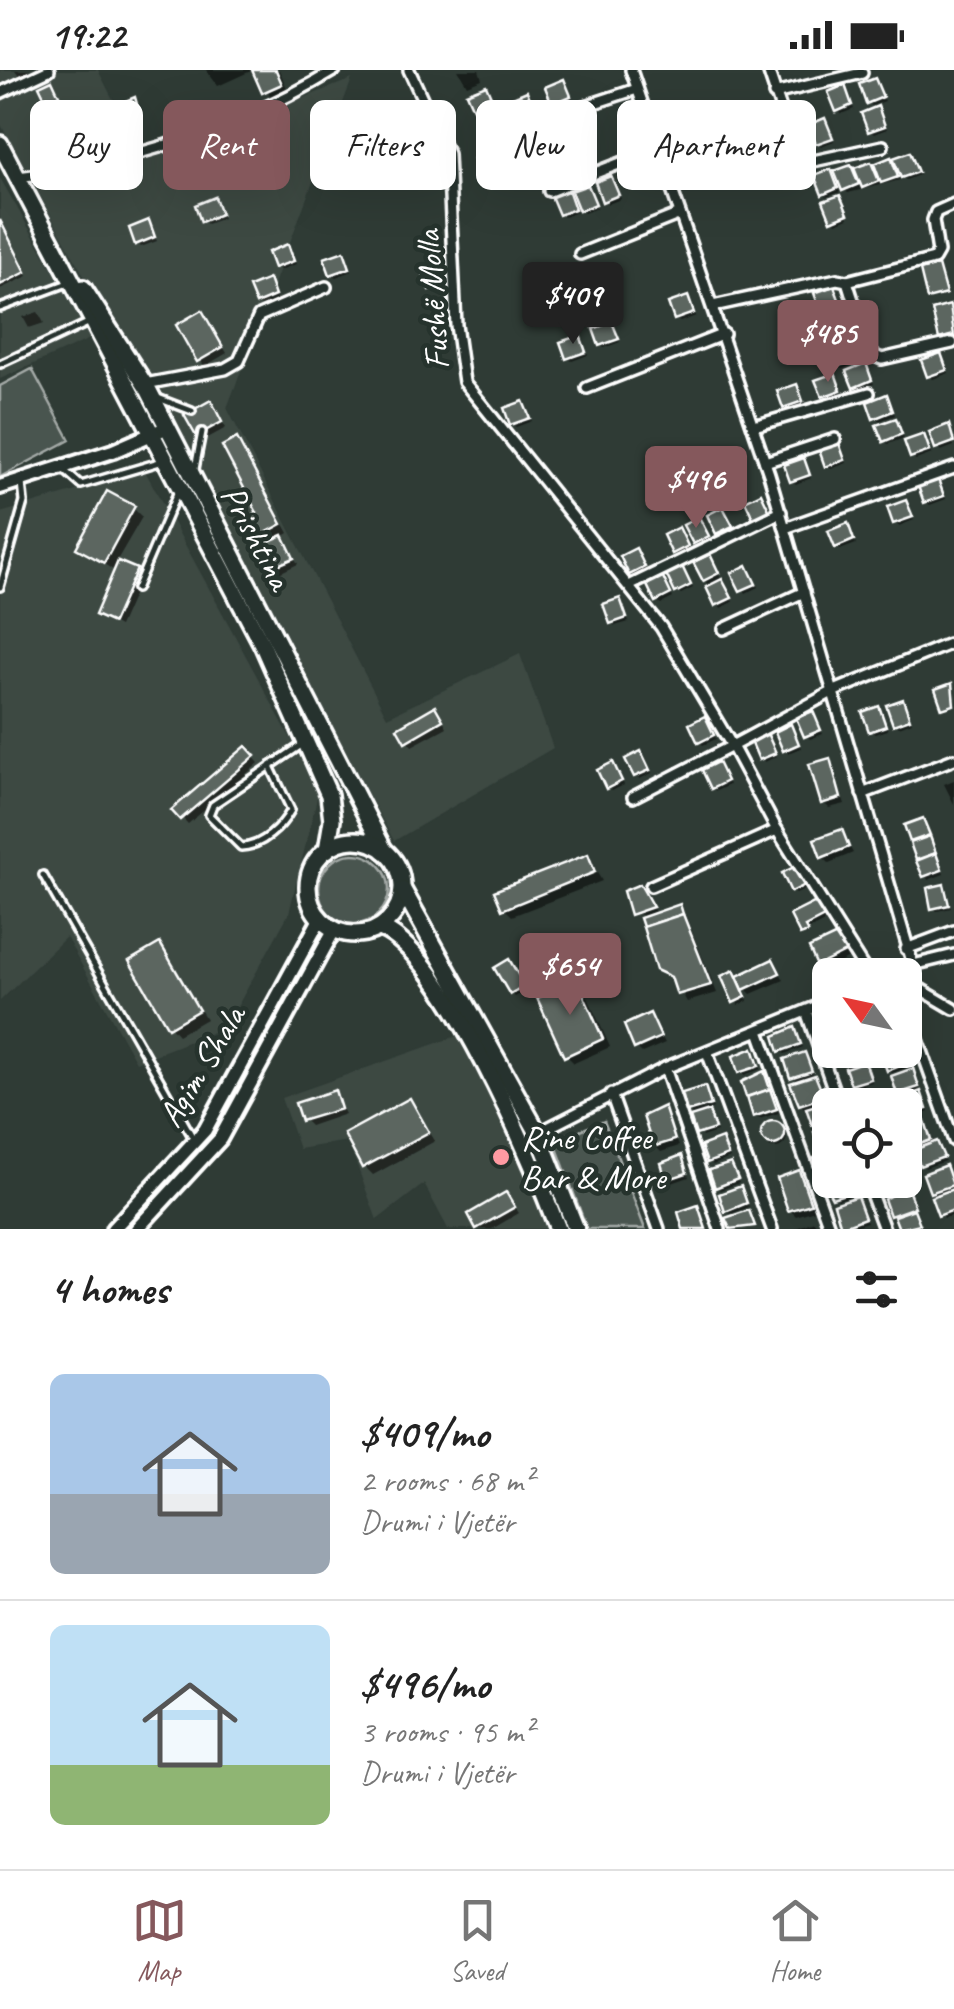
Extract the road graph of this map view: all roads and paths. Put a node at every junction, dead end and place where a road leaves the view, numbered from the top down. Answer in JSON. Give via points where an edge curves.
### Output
{"nodes":[{"id":1,"x":49,"y":70,"type":"edge"},
{"id":2,"x":335,"y":70,"type":"edge"},
{"id":3,"x":409,"y":70,"type":"edge"},
{"id":4,"x":632,"y":70,"type":"edge"},
{"id":5,"x":768,"y":70,"type":"edge"},
{"id":6,"x":862,"y":73,"type":"dead end"},
{"id":7,"x":636,"y":90,"type":"junction"},
{"id":8,"x":0,"y":93,"type":"edge"},
{"id":9,"x":774,"y":94,"type":"junction"},
{"id":10,"x":639,"y":100,"type":"edge"},
{"id":11,"x":597,"y":103,"type":"edge"},
{"id":12,"x":0,"y":144,"type":"edge"},
{"id":13,"x":883,"y":146,"type":"dead end"},
{"id":14,"x":617,"y":164,"type":"edge"},
{"id":15,"x":9,"y":168,"type":"edge"},
{"id":16,"x":671,"y":190,"type":"edge"},
{"id":17,"x":549,"y":191,"type":"dead end"},
{"id":18,"x":954,"y":204,"type":"edge"},
{"id":19,"x":680,"y":214,"type":"junction"},
{"id":20,"x":580,"y":254,"type":"dead end"},
{"id":21,"x":63,"y":262,"type":"junction"},
{"id":22,"x":847,"y":280,"type":"junction"},
{"id":23,"x":72,"y":282,"type":"junction"},
{"id":24,"x":326,"y":287,"type":"dead end"},
{"id":25,"x":713,"y":306,"type":"junction"},
{"id":26,"x":0,"y":308,"type":"edge"},
{"id":27,"x":92,"y":321,"type":"junction"},
{"id":28,"x":724,"y":334,"type":"junction"},
{"id":29,"x":952,"y":343,"type":"dead end"},
{"id":30,"x":0,"y":364,"type":"edge"},
{"id":31,"x":587,"y":388,"type":"dead end"},
{"id":32,"x":148,"y":390,"type":"junction"},
{"id":33,"x":869,"y":393,"type":"dead end"},
{"id":34,"x":192,"y":411,"type":"dead end"},
{"id":35,"x":754,"y":426,"type":"junction"},
{"id":36,"x":160,"y":430,"type":"junction"},
{"id":37,"x":202,"y":432,"type":"dead end"},
{"id":38,"x":835,"y":438,"type":"dead end"},
{"id":39,"x":166,"y":460,"type":"junction"},
{"id":40,"x":765,"y":462,"type":"junction"},
{"id":41,"x":62,"y":468,"type":"junction"},
{"id":42,"x":954,"y":468,"type":"edge"},
{"id":43,"x":22,"y":480,"type":"junction"},
{"id":44,"x":186,"y":482,"type":"junction"},
{"id":45,"x":0,"y":487,"type":"edge"},
{"id":46,"x":780,"y":512,"type":"junction"},
{"id":47,"x":785,"y":528,"type":"junction"},
{"id":48,"x":0,"y":586,"type":"edge"},
{"id":49,"x":629,"y":586,"type":"junction"},
{"id":50,"x":136,"y":589,"type":"dead end"},
{"id":51,"x":804,"y":592,"type":"junction"},
{"id":52,"x":724,"y":629,"type":"dead end"},
{"id":53,"x":949,"y":644,"type":"dead end"},
{"id":54,"x":832,"y":692,"type":"junction"},
{"id":55,"x":306,"y":742,"type":"junction"},
{"id":56,"x":732,"y":746,"type":"junction"},
{"id":57,"x":954,"y":759,"type":"edge"},
{"id":58,"x":270,"y":766,"type":"junction"},
{"id":59,"x":862,"y":794,"type":"junction"},
{"id":60,"x":632,"y":797,"type":"dead end"},
{"id":61,"x":777,"y":830,"type":"junction"},
{"id":62,"x":327,"y":850,"type":"junction"},
{"id":63,"x":384,"y":850,"type":"junction"},
{"id":64,"x":43,"y":875,"type":"dead end"},
{"id":65,"x":651,"y":886,"type":"dead end"},
{"id":66,"x":403,"y":890,"type":"junction"},
{"id":67,"x":320,"y":919,"type":"junction"},
{"id":68,"x":380,"y":928,"type":"junction"},
{"id":69,"x":334,"y":930,"type":"junction"},
{"id":70,"x":954,"y":931,"type":"edge"},
{"id":71,"x":906,"y":949,"type":"junction"},
{"id":72,"x":954,"y":955,"type":"edge"},
{"id":73,"x":857,"y":958,"type":"edge"},
{"id":74,"x":910,"y":958,"type":"edge"},
{"id":75,"x":922,"y":963,"type":"edge"},
{"id":76,"x":922,"y":990,"type":"edge"},
{"id":77,"x":812,"y":1008,"type":"edge"},
{"id":78,"x":954,"y":1009,"type":"edge"},
{"id":79,"x":806,"y":1011,"type":"junction"},
{"id":80,"x":759,"y":1031,"type":"junction"},
{"id":81,"x":922,"y":1051,"type":"edge"},
{"id":82,"x":707,"y":1052,"type":"junction"},
{"id":83,"x":665,"y":1068,"type":"junction"},
{"id":84,"x":834,"y":1088,"type":"edge"},
{"id":85,"x":610,"y":1094,"type":"junction"},
{"id":86,"x":538,"y":1132,"type":"junction"},
{"id":87,"x":195,"y":1140,"type":"junction"},
{"id":88,"x":954,"y":1141,"type":"edge"},
{"id":89,"x":873,"y":1198,"type":"edge"},
{"id":90,"x":114,"y":1229,"type":"edge"},
{"id":91,"x":137,"y":1229,"type":"edge"},
{"id":92,"x":558,"y":1229,"type":"edge"},
{"id":93,"x":576,"y":1229,"type":"edge"},
{"id":94,"x":659,"y":1229,"type":"edge"},
{"id":95,"x":720,"y":1229,"type":"edge"},
{"id":96,"x":772,"y":1229,"type":"edge"},
{"id":97,"x":830,"y":1229,"type":"edge"},
{"id":98,"x":884,"y":1229,"type":"edge"}],
"edges":[{"from":1,"to":8,"type":"street"},
{"from":2,"to":15,"type":"street","via":[[248,114],[138,156]]},
{"from":3,"to":49,"type":"street","name":"Fushë Molla","via":[[448,154],[464,382]]},
{"from":4,"to":7,"type":"street"},
{"from":5,"to":9,"type":"street"},
{"from":6,"to":9,"type":"street"},
{"from":7,"to":10,"type":"street"},
{"from":7,"to":11,"type":"street"},
{"from":9,"to":13,"type":"street","via":[[804,164]]},
{"from":12,"to":15,"type":"main road","name":"Prishtina"},
{"from":14,"to":17,"type":"street"},
{"from":15,"to":21,"type":"main road","name":"Prishtina"},
{"from":16,"to":19,"type":"street"},
{"from":18,"to":22,"type":"street","via":[[933,220],[934,259]]},
{"from":19,"to":20,"type":"street"},
{"from":19,"to":25,"type":"street"},
{"from":21,"to":23,"type":"main road","name":"Prishtina"},
{"from":21,"to":32,"type":"main road","name":"Prishtina"},
{"from":22,"to":25,"type":"street"},
{"from":22,"to":29,"type":"street","via":[[870,354],[882,358]]},
{"from":23,"to":26,"type":"lane"},
{"from":23,"to":27,"type":"main road","name":"Prishtina"},
{"from":24,"to":32,"type":"street","via":[[260,316],[239,361]]},
{"from":25,"to":28,"type":"street"},
{"from":27,"to":30,"type":"lane"},
{"from":27,"to":36,"type":"main road","name":"Prishtina"},
{"from":28,"to":31,"type":"street"},
{"from":28,"to":35,"type":"street"},
{"from":32,"to":34,"type":"lane"},
{"from":32,"to":36,"type":"main road","name":"Prishtina"},
{"from":33,"to":35,"type":"street"},
{"from":35,"to":40,"type":"street"},
{"from":36,"to":39,"type":"main road","name":"Prishtina"},
{"from":36,"to":41,"type":"main road"},
{"from":36,"to":44,"type":"main road","name":"Prishtina"},
{"from":37,"to":44,"type":"lane"},
{"from":38,"to":40,"type":"street"},
{"from":39,"to":41,"type":"lane","via":[[81,484]]},
{"from":39,"to":44,"type":"main road","name":"Prishtina"},
{"from":40,"to":46,"type":"street"},
{"from":41,"to":43,"type":"main road"},
{"from":42,"to":47,"type":"street"},
{"from":43,"to":45,"type":"main road"},
{"from":43,"to":48,"type":"lane","via":[[24,502]]},
{"from":44,"to":50,"type":"lane"},
{"from":44,"to":55,"type":"main road","name":"Prishtina"},
{"from":44,"to":63,"type":"main road","name":"Prishtina"},
{"from":46,"to":47,"type":"street"},
{"from":46,"to":49,"type":"street"},
{"from":47,"to":51,"type":"street"},
{"from":49,"to":56,"type":"street","name":"Fushë Molla"},
{"from":51,"to":52,"type":"street"},
{"from":51,"to":54,"type":"street"},
{"from":53,"to":54,"type":"street"},
{"from":54,"to":56,"type":"street"},
{"from":54,"to":59,"type":"street"},
{"from":55,"to":58,"type":"lane"},
{"from":55,"to":62,"type":"main road","name":"Prishtina","via":[[331,806]]},
{"from":56,"to":60,"type":"street"},
{"from":56,"to":61,"type":"street","name":"Fushë Molla"},
{"from":57,"to":59,"type":"street"},
{"from":58,"to":58,"type":"lane","via":[[213,804],[209,815],[241,847],[254,846],[290,810]]},
{"from":59,"to":71,"type":"street"},
{"from":61,"to":65,"type":"street"},
{"from":61,"to":73,"type":"street","name":"Fushë Molla"},
{"from":62,"to":63,"type":"main road","via":[[356,840]]},
{"from":62,"to":67,"type":"main road","name":"Prishtina","via":[[309,877]]},
{"from":63,"to":66,"type":"main road","name":"Prishtina","via":[[401,874]]},
{"from":64,"to":87,"type":"lane"},
{"from":66,"to":68,"type":"main road","via":[[400,905]]},
{"from":66,"to":86,"type":"main road","name":"Prishtina"},
{"from":67,"to":69,"type":"main road"},
{"from":67,"to":87,"type":"main road","name":"Agim Shala"},
{"from":68,"to":69,"type":"main road","via":[[358,935]]},
{"from":68,"to":92,"type":"main road","via":[[412,950],[454,1012],[524,1140]]},
{"from":69,"to":91,"type":"main road","name":"Agim Shala","via":[[220,1138]]},
{"from":70,"to":71,"type":"street"},
{"from":71,"to":74,"type":"street"},
{"from":72,"to":75,"type":"street"},
{"from":76,"to":78,"type":"street"},
{"from":77,"to":79,"type":"street"},
{"from":79,"to":80,"type":"street"},
{"from":79,"to":84,"type":"street"},
{"from":80,"to":82,"type":"street"},
{"from":80,"to":97,"type":"street"},
{"from":81,"to":88,"type":"street"},
{"from":82,"to":83,"type":"street"},
{"from":82,"to":96,"type":"street"},
{"from":83,"to":85,"type":"street"},
{"from":83,"to":95,"type":"street"},
{"from":85,"to":86,"type":"street"},
{"from":85,"to":94,"type":"street"},
{"from":86,"to":93,"type":"main road","name":"Prishtina"},
{"from":87,"to":90,"type":"main road","name":"Agim Shala"},
{"from":89,"to":98,"type":"street"}]}
